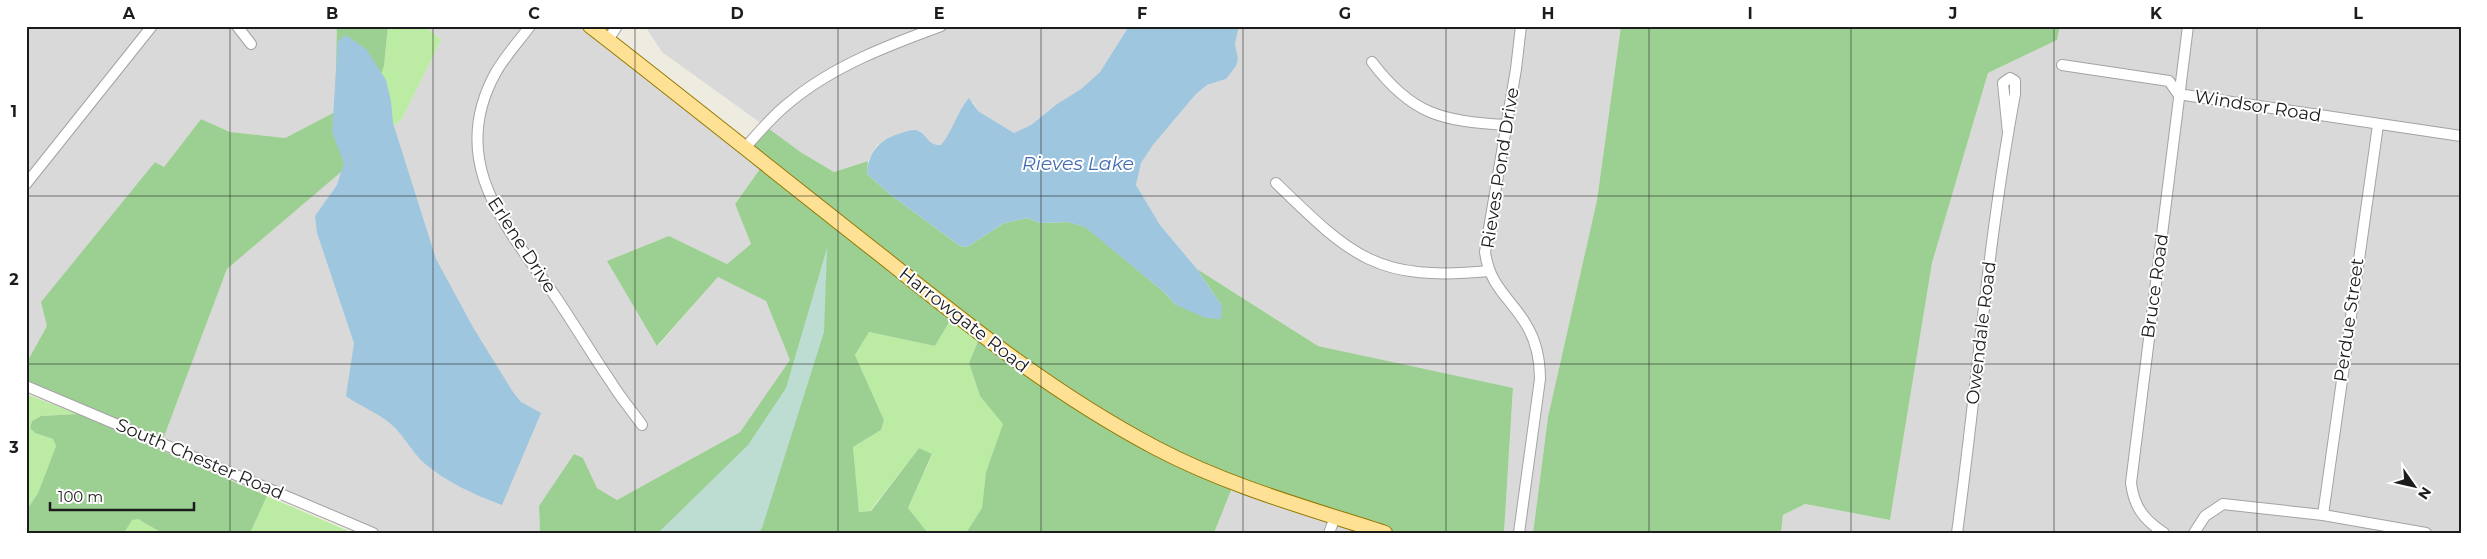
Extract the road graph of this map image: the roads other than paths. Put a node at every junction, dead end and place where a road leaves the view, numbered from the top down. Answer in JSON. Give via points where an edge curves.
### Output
{"nodes":[{"id":1,"x":152,"y":26,"type":"edge"},
{"id":2,"x":237,"y":26,"type":"edge"},
{"id":3,"x":530,"y":26,"type":"edge"},
{"id":4,"x":590,"y":26,"type":"edge"},
{"id":5,"x":617,"y":26,"type":"edge"},
{"id":6,"x":940,"y":26,"type":"edge"},
{"id":7,"x":1521,"y":26,"type":"edge"},
{"id":8,"x":2188,"y":26,"type":"edge"},
{"id":9,"x":608,"y":40,"type":"junction"},
{"id":10,"x":251,"y":44,"type":"dead end"},
{"id":11,"x":1372,"y":62,"type":"dead end"},
{"id":12,"x":2062,"y":65,"type":"dead end"},
{"id":13,"x":2178,"y":94,"type":"junction"},
{"id":14,"x":1506,"y":125,"type":"junction"},
{"id":15,"x":2378,"y":125,"type":"junction"},
{"id":16,"x":2008,"y":133,"type":"dead end"},
{"id":17,"x":2461,"y":136,"type":"edge"},
{"id":18,"x":745,"y":148,"type":"junction"},
{"id":19,"x":1276,"y":183,"type":"dead end"},
{"id":20,"x":26,"y":184,"type":"edge"},
{"id":21,"x":1489,"y":271,"type":"junction"},
{"id":22,"x":26,"y":386,"type":"edge"},
{"id":23,"x":642,"y":425,"type":"dead end"},
{"id":24,"x":2323,"y":515,"type":"junction"},
{"id":25,"x":1335,"y":516,"type":"junction"},
{"id":26,"x":372,"y":533,"type":"edge"},
{"id":27,"x":1329,"y":533,"type":"edge"},
{"id":28,"x":1385,"y":533,"type":"edge"},
{"id":29,"x":1519,"y":533,"type":"edge"},
{"id":30,"x":1957,"y":533,"type":"edge"},
{"id":31,"x":2164,"y":533,"type":"edge"},
{"id":32,"x":2194,"y":533,"type":"edge"},
{"id":33,"x":2426,"y":533,"type":"edge"}],
"edges":[{"from":1,"to":20,"type":"street"},
{"from":2,"to":10,"type":"street"},
{"from":3,"to":23,"type":"street","name":"Erlene Drive","via":[[497,71],[482,104],[477,137],[484,184],[501,220]]},
{"from":4,"to":9,"type":"main road","name":"Harrowgate Road"},
{"from":5,"to":9,"type":"street"},
{"from":6,"to":18,"type":"street","via":[[866,56],[809,88],[774,116]]},
{"from":7,"to":14,"type":"street","name":"Rieves Pond Drive"},
{"from":8,"to":13,"type":"street","name":"Bruce Road"},
{"from":9,"to":18,"type":"main road","name":"Harrowgate Road"},
{"from":11,"to":14,"type":"street","via":[[1400,95],[1426,111],[1447,118]]},
{"from":12,"to":13,"type":"street","name":"Windsor Road","via":[[2169,81]]},
{"from":13,"to":15,"type":"street","name":"Windsor Road"},
{"from":13,"to":31,"type":"street","name":"Bruce Road","via":[[2171,173],[2131,483],[2136,506],[2150,524]]},
{"from":14,"to":21,"type":"street","name":"Rieves Pond Drive","via":[[1486,240]]},
{"from":15,"to":17,"type":"street","name":"Windsor Road"},
{"from":15,"to":24,"type":"street","name":"Perdue Street"},
{"from":16,"to":30,"type":"street","name":"Owendale Road","via":[[1985,292]]},
{"from":18,"to":25,"type":"main road","name":"Harrowgate Road","via":[[1010,357],[1101,417],[1206,471]]},
{"from":19,"to":21,"type":"street","via":[[1343,246],[1374,263],[1419,273]]},
{"from":21,"to":29,"type":"street","name":"Rieves Pond Drive","via":[[1498,290],[1526,324],[1540,364]]},
{"from":22,"to":26,"type":"street","name":"South Chester Road"},
{"from":24,"to":32,"type":"street","via":[[2223,504],[2205,516]]},
{"from":24,"to":33,"type":"street"},
{"from":25,"to":27,"type":"street"},
{"from":25,"to":28,"type":"main road","name":"Harrowgate Road"}]}
